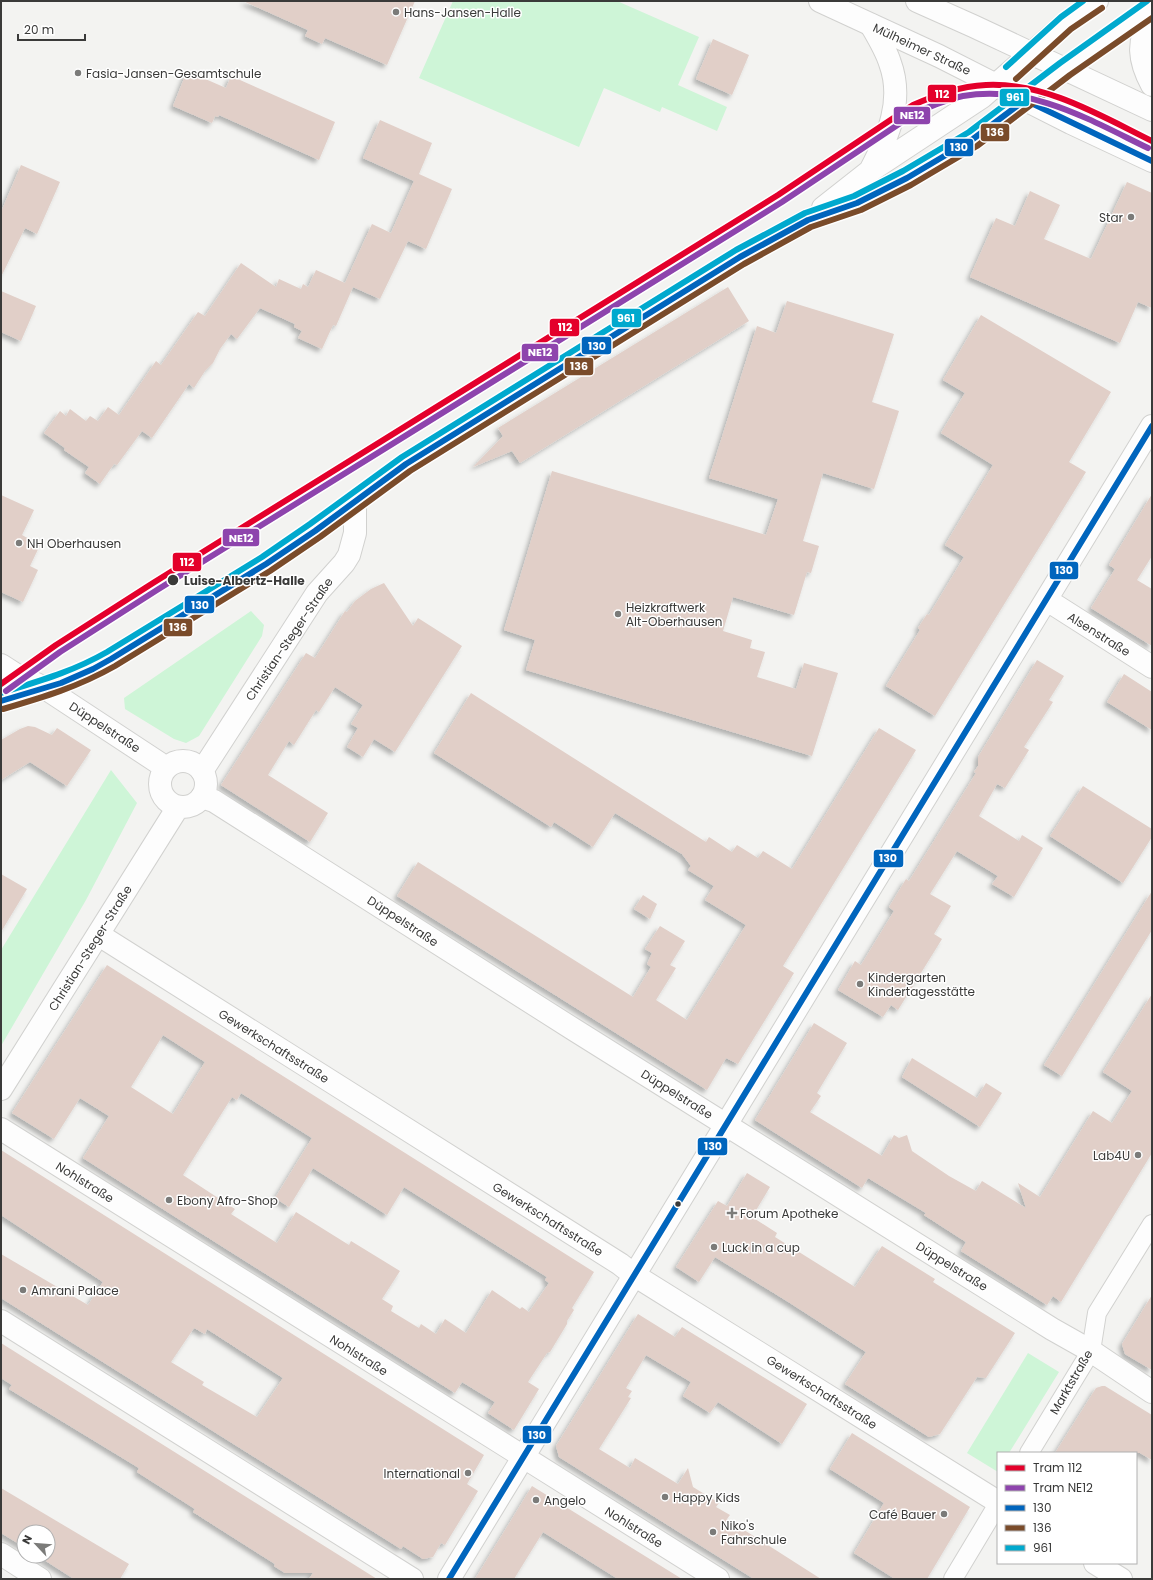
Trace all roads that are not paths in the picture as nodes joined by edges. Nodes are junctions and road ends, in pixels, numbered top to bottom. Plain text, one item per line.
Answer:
1 (820, 1) edge
2 (917, 1) edge
3 (1097, 1) edge
4 (1152, 8) edge
5 (1152, 17) edge
6 (871, 25) junction
7 (1033, 54) junction
8 (1065, 69) junction
9 (997, 85) junction
10 (1152, 86) edge
11 (1025, 100) junction
12 (1152, 110) edge
13 (1152, 162) edge
14 (870, 171) junction
15 (808, 220) junction
16 (1152, 426) edge
17 (354, 502) junction
18 (1047, 600) junction
19 (1, 665) edge
20 (1152, 667) edge
21 (45, 688) junction
22 (1, 701) edge
23 (165, 769) junction
24 (202, 771) junction
25 (202, 797) junction
26 (178, 807) junction
27 (99, 935) junction
28 (1, 1089) edge
29 (726, 1124) junction
30 (1, 1129) edge
31 (1152, 1224) edge
32 (634, 1275) junction
33 (1, 1321) edge
34 (1091, 1351) junction
35 (1152, 1392) edge
36 (1030, 1452) edge
37 (523, 1458) junction
38 (997, 1502) edge
39 (997, 1505) edge
40 (1, 1554) edge
41 (1097, 1564) edge
42 (40, 1579) edge
43 (412, 1579) edge
44 (449, 1579) edge
45 (718, 1579) edge
46 (953, 1579) edge
47 (1121, 1579) edge

1 - 6 street, Mülheimer Straße
2 - 7 street
3 - 7 street
4 - 8 street
5 - 10 street
6 - 9 street, Mülheimer Straße
6 - 14 street
7 - 8 street
7 - 9 street
8 - 11 street
8 - 12 street
9 - 11 street, Mülheimer Straße
9 - 14 street
11 - 13 street, Mülheimer Straße
11 - 15 street
14 - 15 street
15 - 17 street
16 - 18 street
17 - 21 street
17 - 24 street, Christian-Steger-Straße
18 - 20 street, Alsenstraße
18 - 29 street
19 - 21 street, Düppelstraße
21 - 22 street
21 - 23 street, Düppelstraße
23 - 24 street
23 - 26 street
24 - 25 street
25 - 26 street
25 - 29 street, Düppelstraße
26 - 27 street, Christian-Steger-Straße
27 - 28 street, Christian-Steger-Straße
27 - 32 street, Gewerkschaftsstraße
29 - 32 street
29 - 34 street, Düppelstraße
30 - 37 street, Nohlstraße
31 - 34 street, Marktstraße
32 - 37 street
32 - 38 street, Gewerkschaftsstraße
33 - 43 street
34 - 35 street, Düppelstraße
34 - 36 street, Marktstraße
37 - 44 street
37 - 45 street, Nohlstraße
39 - 46 street
40 - 42 street
41 - 47 street

